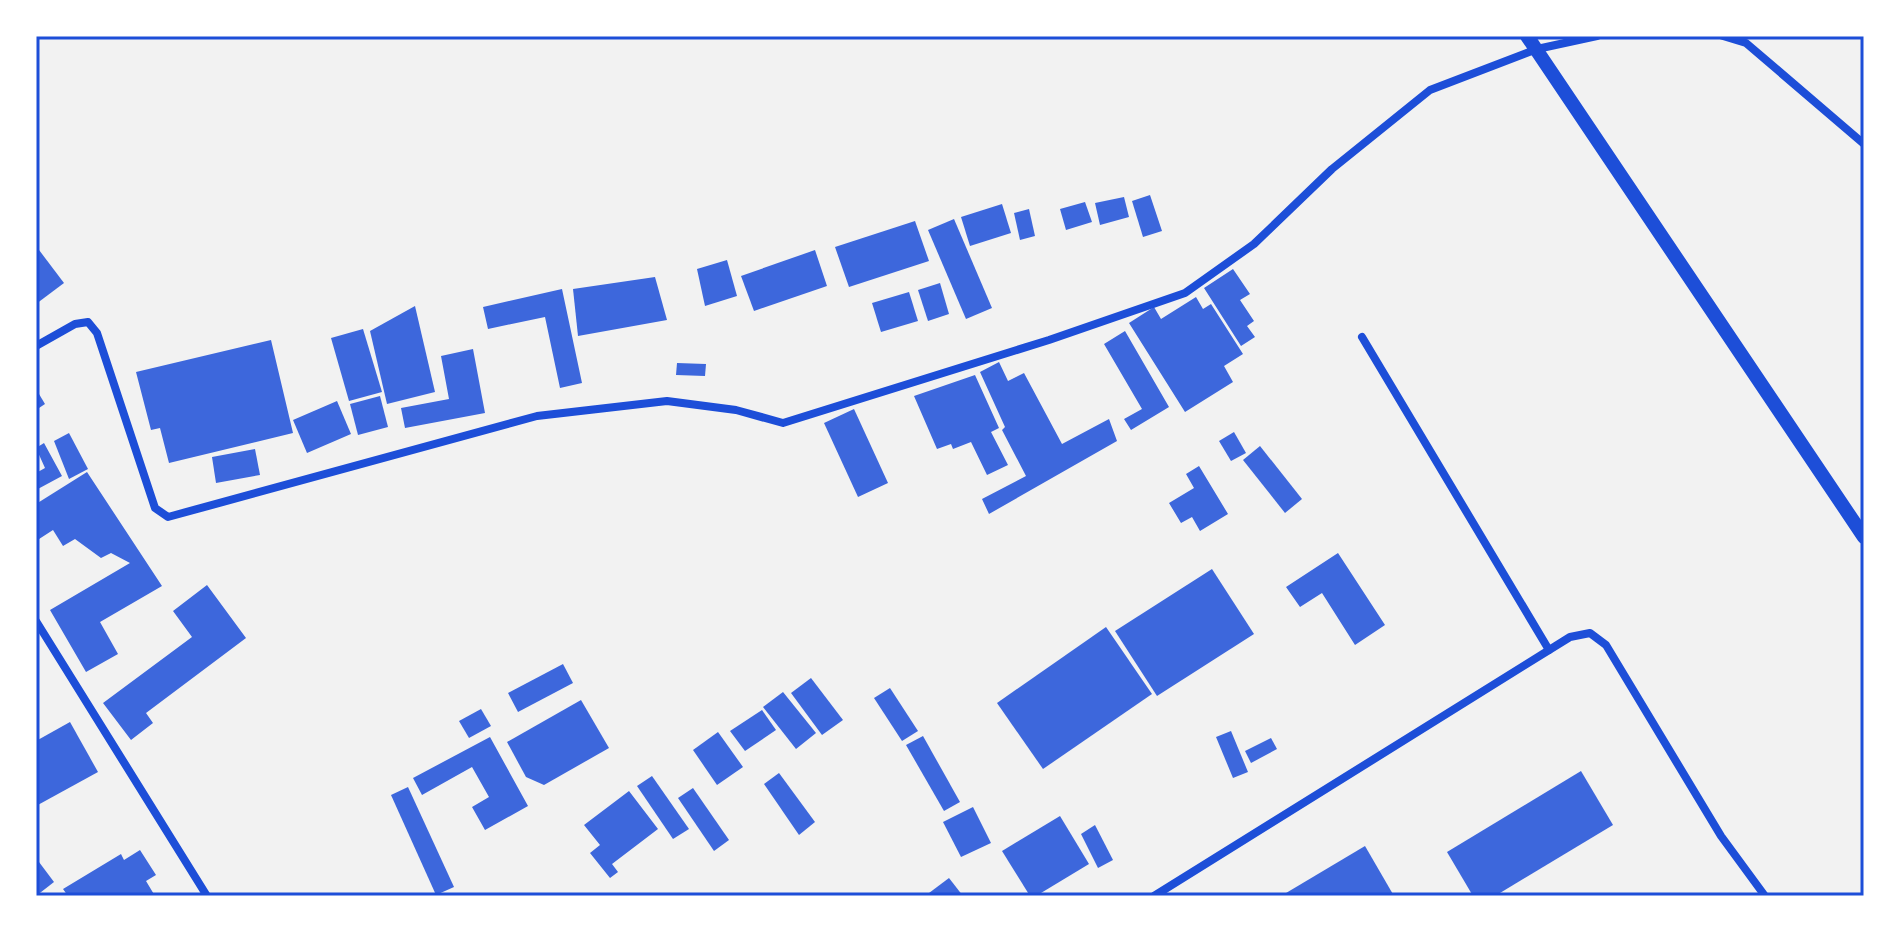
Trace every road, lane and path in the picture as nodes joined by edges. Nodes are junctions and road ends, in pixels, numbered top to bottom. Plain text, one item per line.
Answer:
1 (1527, 36) edge
2 (1597, 36) edge
3 (1723, 36) edge
4 (1537, 49) junction
5 (1864, 144) edge
6 (1362, 337) dead end
7 (36, 346) edge
8 (1864, 537) edge
9 (36, 621) edge
10 (1549, 650) junction
11 (207, 896) edge
12 (1154, 896) edge
13 (1765, 896) edge

1 - 4 street
2 - 4 street
3 - 5 street
4 - 7 street
4 - 8 street
6 - 10 street
9 - 11 street
10 - 12 street
10 - 13 street

